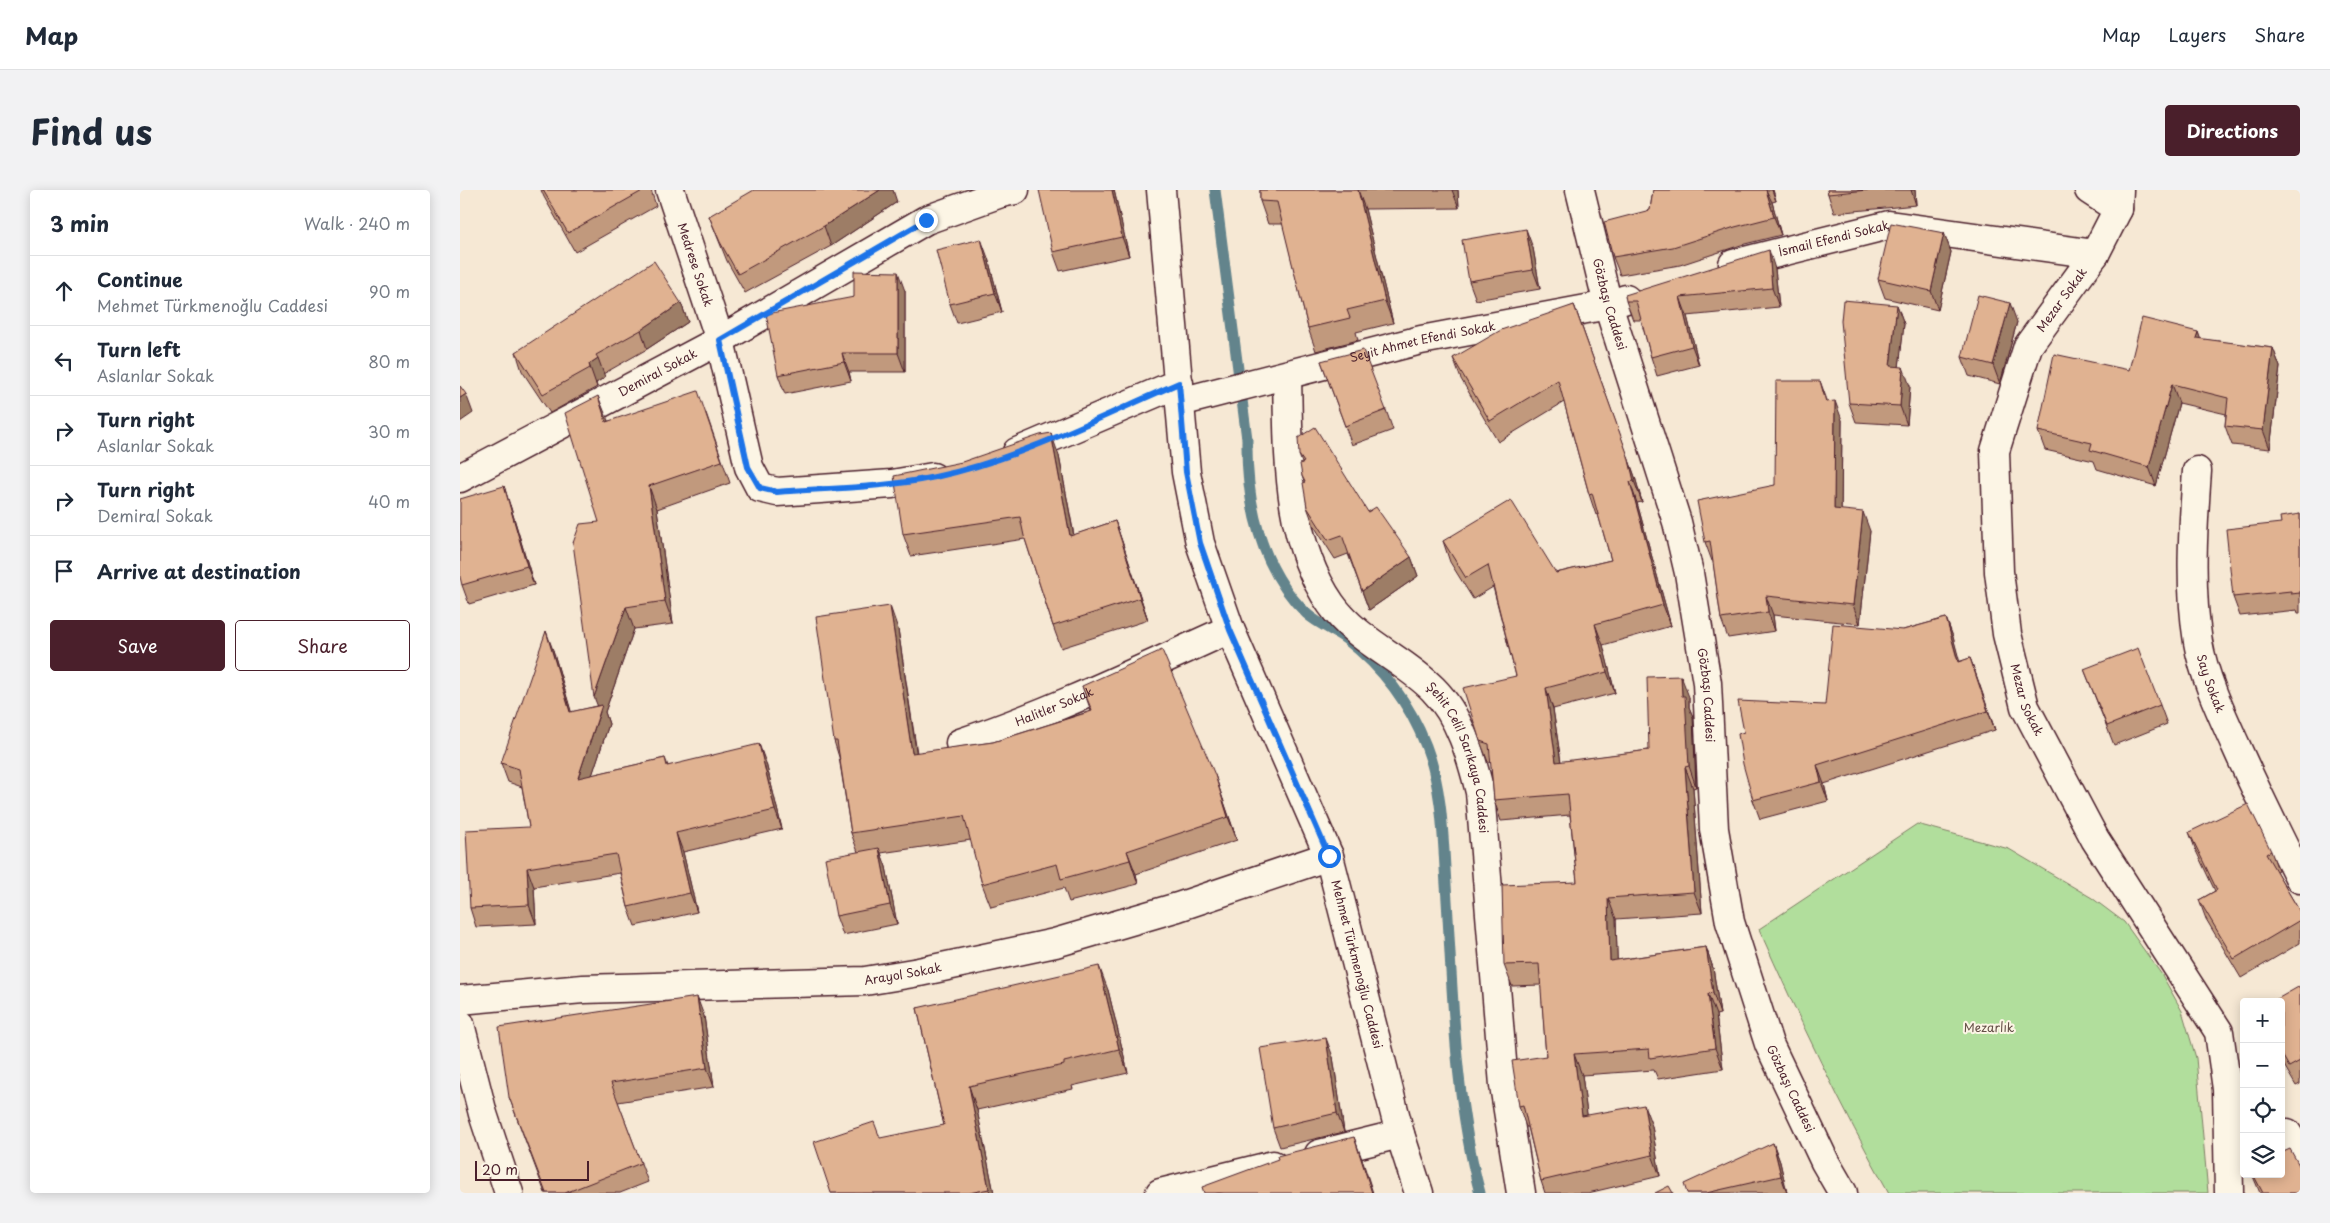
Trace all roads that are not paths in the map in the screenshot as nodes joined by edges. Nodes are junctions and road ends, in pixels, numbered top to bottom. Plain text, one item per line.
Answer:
1 (670, 190) edge
2 (1015, 190) edge
3 (1161, 190) edge
4 (1580, 190) edge
5 (2090, 190) edge
6 (2119, 200) edge
7 (2095, 254) junction
8 (1709, 272) edge
9 (1654, 290) edge
10 (1608, 305) junction
11 (720, 340) junction
12 (1276, 378) junction
13 (1180, 392) junction
14 (996, 460) edge
15 (961, 470) edge
16 (2197, 471) dead end
17 (460, 478) edge
18 (1230, 630) junction
19 (960, 743) dead end
20 (1329, 856) junction
21 (2300, 879) edge
22 (460, 1000) edge
23 (460, 1024) edge
24 (2235, 1095) edge
25 (1400, 1134) junction
26 (509, 1193) edge
27 (1160, 1193) edge
28 (1418, 1193) edge
29 (1521, 1193) edge
30 (1843, 1193) edge
31 (2229, 1193) edge

1 - 11 street, Medrese Sokak
2 - 11 street, Demiral Sokak
3 - 13 street, Mehmet Türkmenoğlu Caddesi
4 - 10 street, Gözbaşı Caddesi
5 - 6 street
6 - 7 street, Mezar Sokak
7 - 8 street, İsmail Efendi Sokak
7 - 24 street, Mezar Sokak
9 - 10 street
10 - 12 street, Seyit Ahmet Efendi Sokak
10 - 30 street, Gözbaşı Caddesi
11 - 15 street, Medrese Sokak
11 - 17 street, Demiral Sokak
12 - 13 street, Seyit Ahmet Efendi Sokak
12 - 29 street, Şehit Celil Sarıkaya Caddesi
13 - 14 street, Seyit Ahmet Efendi Sokak
13 - 18 street, Mehmet Türkmenoğlu Caddesi
16 - 21 street, Say Sokak
18 - 19 street, Halitler Sokak
18 - 20 street, Mehmet Türkmenoğlu Caddesi
20 - 22 street, Arayol Sokak
20 - 25 street, Mehmet Türkmenoğlu Caddesi
23 - 26 street
24 - 31 street, Mezar Sokak
25 - 27 street
25 - 28 street, Mehmet Türkmenoğlu Caddesi

